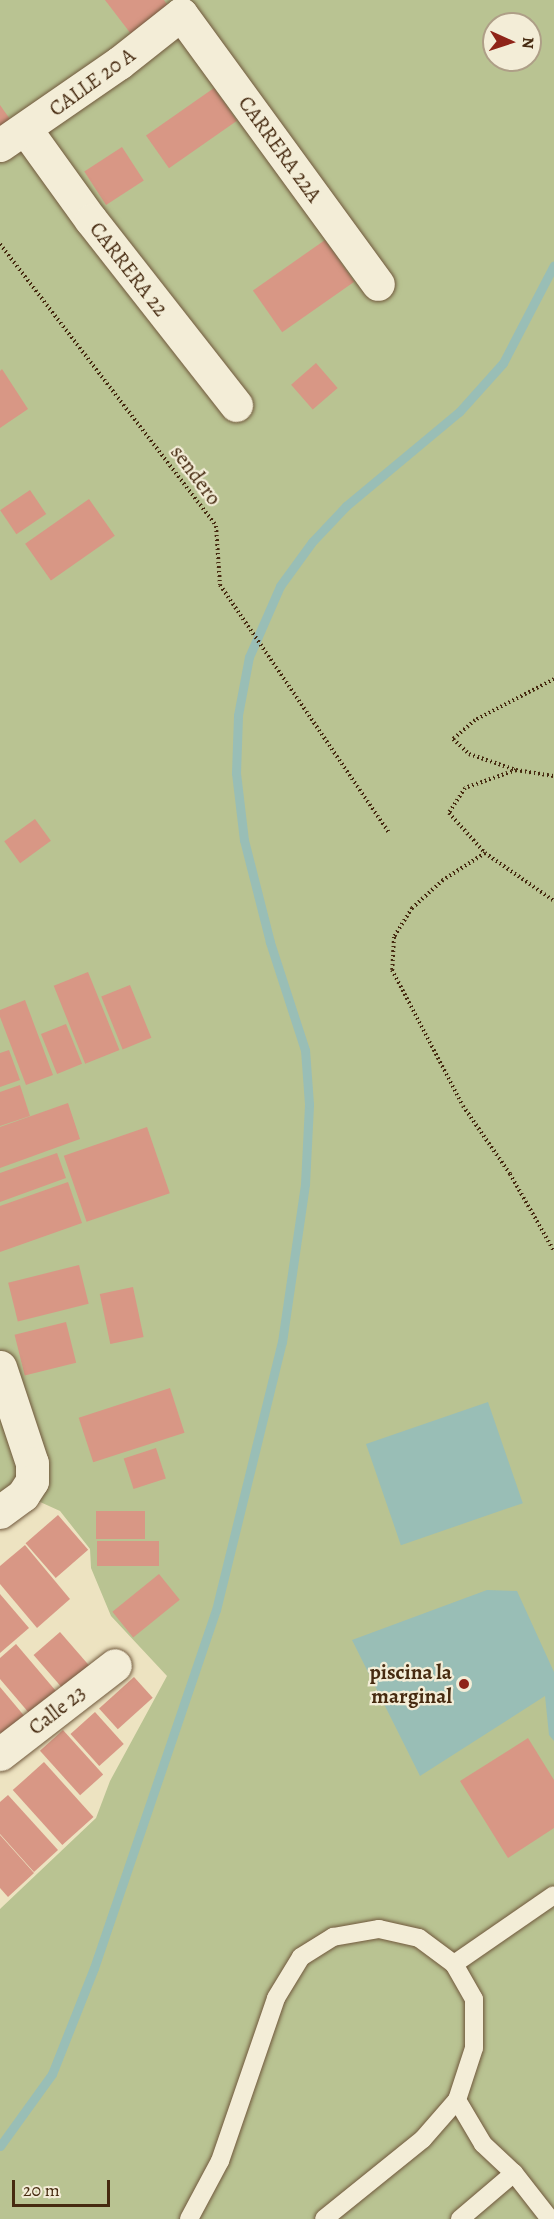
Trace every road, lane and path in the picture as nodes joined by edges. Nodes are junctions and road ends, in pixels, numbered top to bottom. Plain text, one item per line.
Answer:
1 (181, 14) joint
2 (13, 137) edge
3 (0, 244) edge
4 (378, 284) dead end
5 (236, 405) dead end
6 (554, 679) edge
7 (516, 770) junction
8 (554, 776) edge
9 (389, 833) dead end
10 (485, 853) junction
11 (554, 901) edge
12 (554, 1251) edge
13 (0, 1366) edge
14 (11, 1503) edge
15 (115, 1665) dead end
16 (0, 1754) edge
17 (554, 1895) edge
18 (454, 1964) junction
19 (457, 2100) junction
20 (514, 2173) junction
21 (189, 2219) edge
22 (324, 2219) edge
23 (460, 2219) edge
24 (550, 2219) edge

1 - 2 street, CALLE 20 A
1 - 4 street, CARRERA 22A
2 - 5 street, CARRERA 22
3 - 9 path, sendero
6 - 7 path
7 - 8 path
7 - 10 path
10 - 11 path
10 - 12 path
13 - 14 street
15 - 16 street, Calle 23
17 - 18 lane
18 - 19 lane
18 - 21 lane
19 - 20 lane
19 - 22 lane
20 - 23 lane
20 - 24 lane

